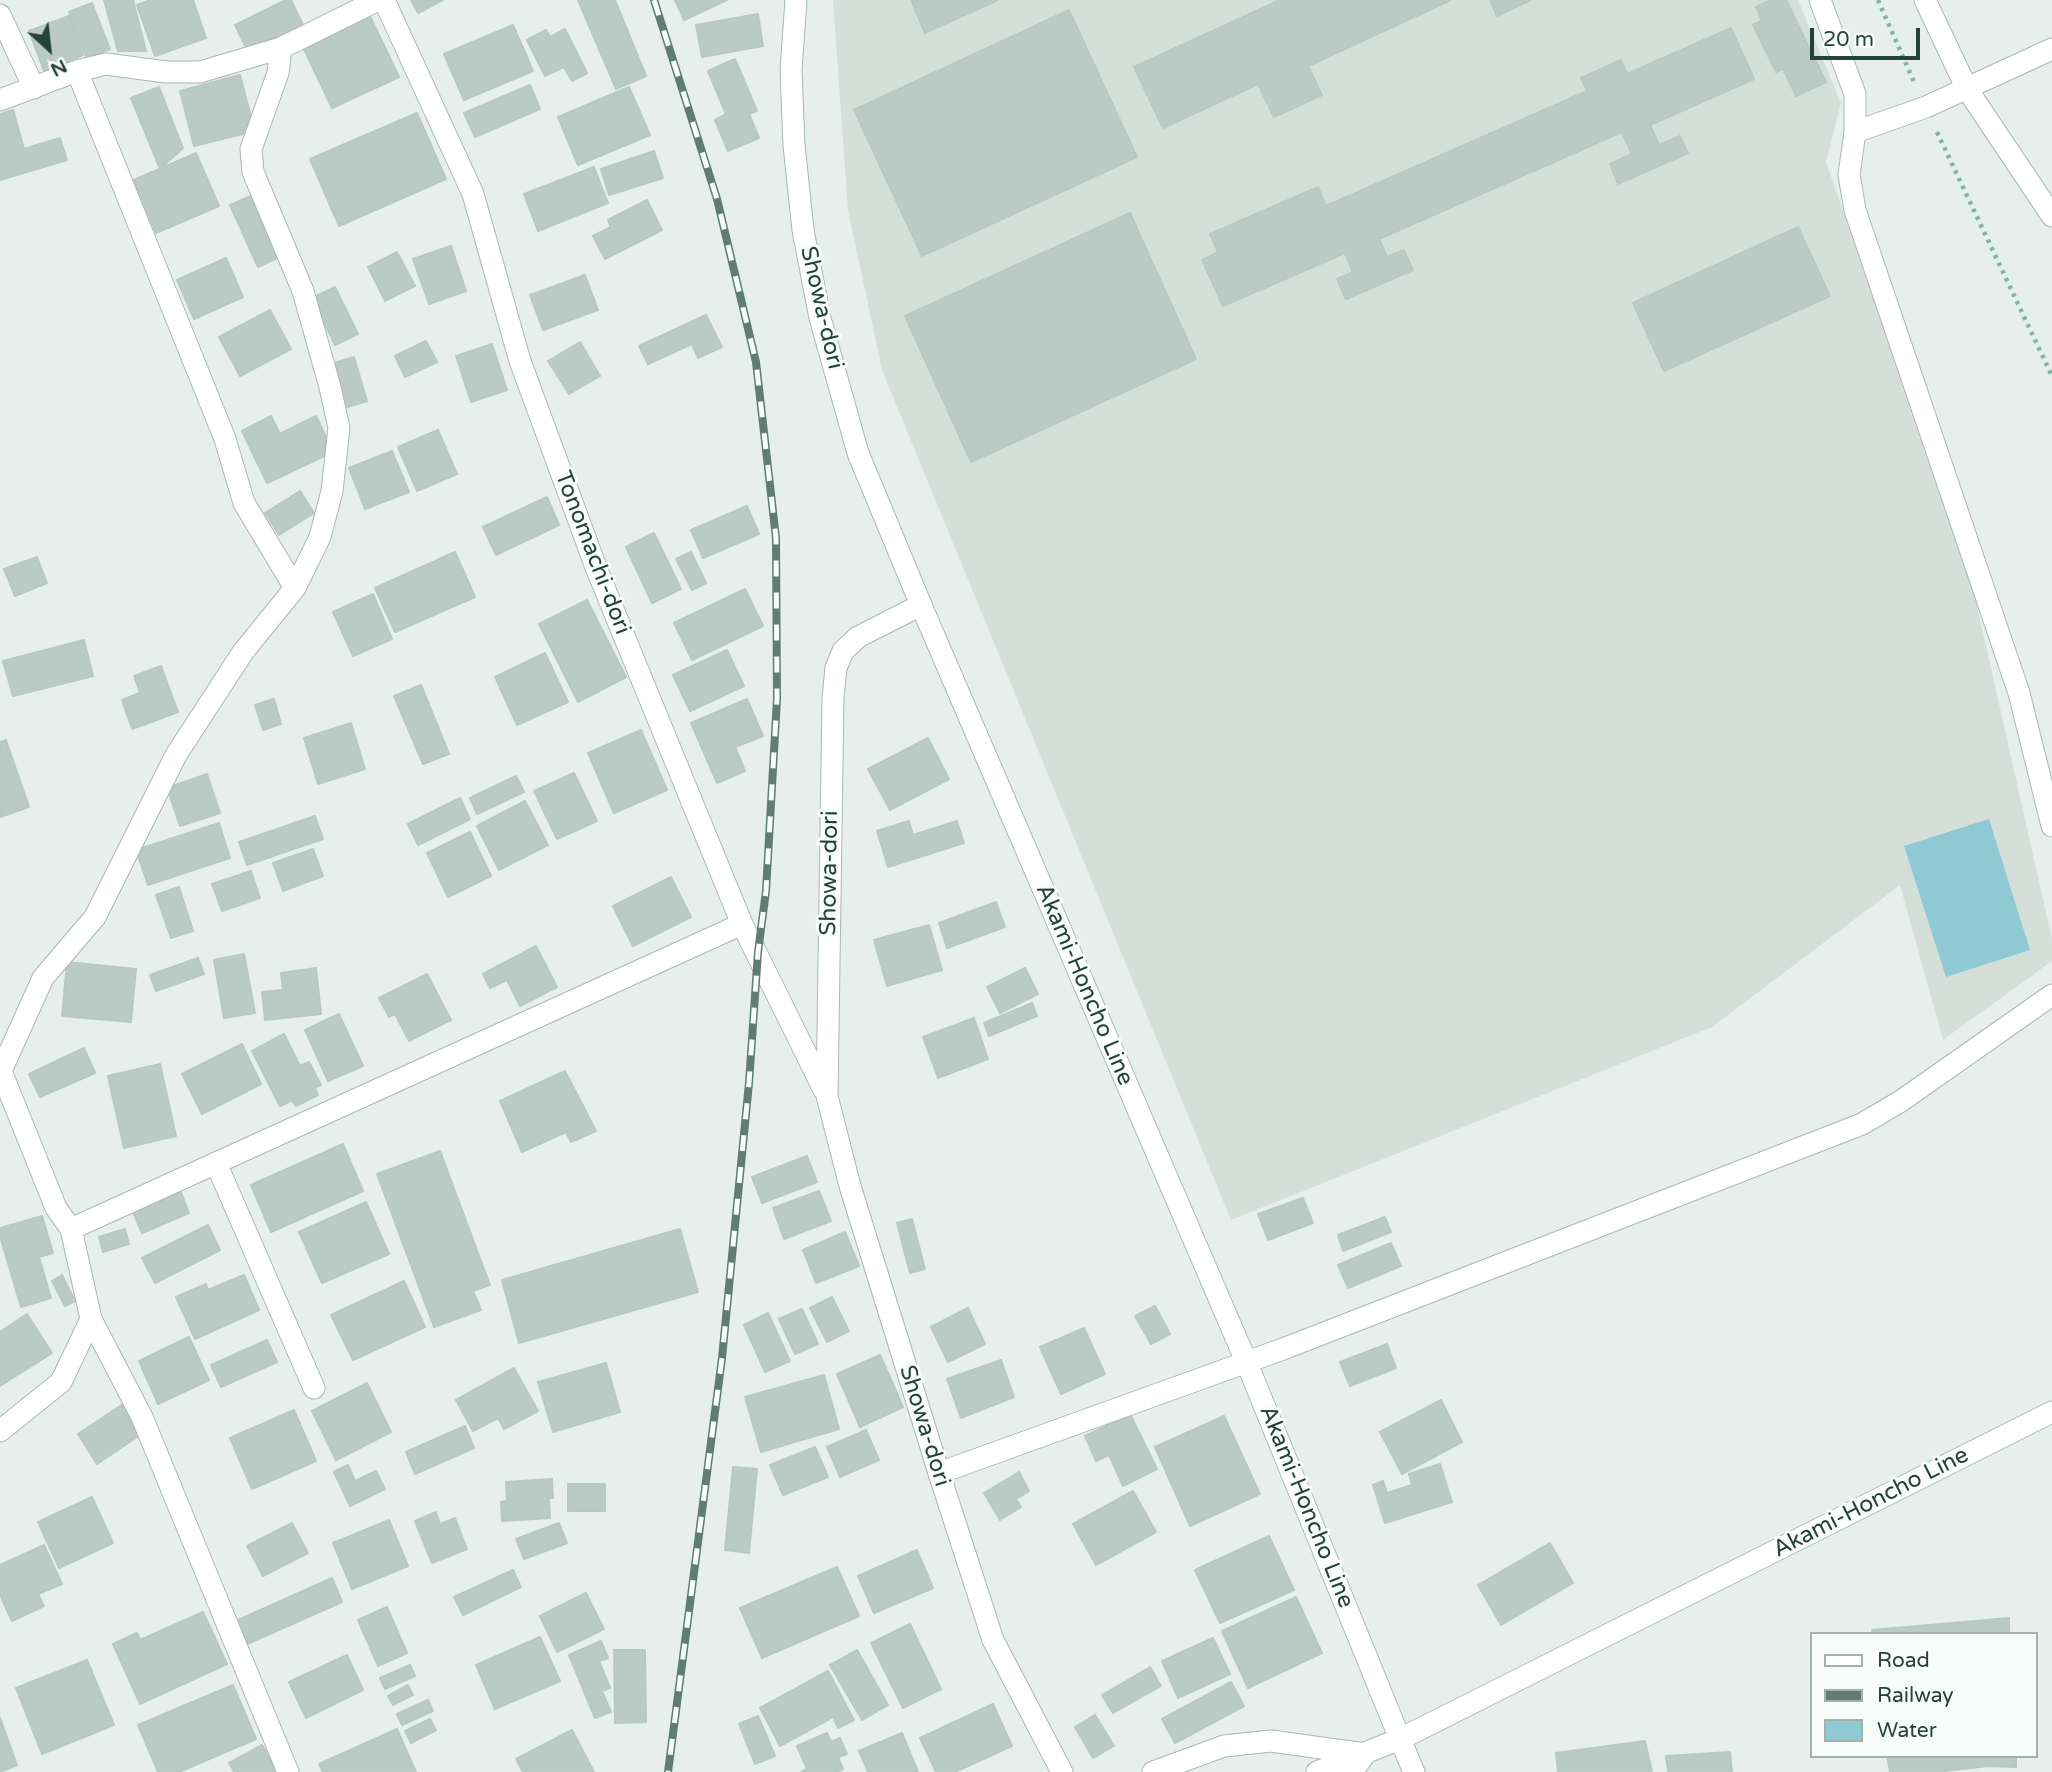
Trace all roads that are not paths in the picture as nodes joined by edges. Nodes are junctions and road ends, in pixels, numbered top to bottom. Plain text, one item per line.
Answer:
1 (378, 0) edge
2 (384, 0) edge
3 (796, 0) edge
4 (1820, 0) edge
5 (1926, 0) edge
6 (0, 15) edge
7 (281, 48) junction
8 (2052, 49) edge
9 (77, 71) junction
10 (34, 88) junction
11 (1967, 89) junction
12 (0, 100) edge
13 (1855, 132) junction
14 (2052, 216) edge
15 (295, 588) junction
16 (921, 605) junction
17 (2052, 826) edge
18 (743, 924) junction
19 (2052, 995) edge
20 (827, 1096) junction
21 (216, 1163) junction
22 (71, 1230) junction
23 (91, 1319) junction
24 (1246, 1361) junction
25 (314, 1388) dead end
26 (2052, 1412) edge
27 (0, 1431) edge
28 (939, 1473) junction
29 (1400, 1739) junction
30 (1366, 1754) junction
31 (288, 1772) edge
32 (1062, 1772) edge
33 (1153, 1772) edge
34 (1317, 1772) edge
35 (1352, 1772) edge
36 (1414, 1772) edge

1 - 7 street
2 - 18 street, Tonomachi-dori
3 - 16 street, Showa-dori
4 - 13 street
5 - 11 street
6 - 10 street
7 - 9 street
7 - 15 street
8 - 11 street
9 - 10 street
9 - 15 street
10 - 12 street
11 - 13 street
11 - 14 street
13 - 17 street
15 - 22 street
16 - 20 street, Showa-dori
16 - 24 street, Akami-Honcho Line
18 - 20 street, Tonomachi-dori
18 - 21 street
19 - 24 street
20 - 28 street, Showa-dori
21 - 22 street
21 - 25 street
22 - 23 street
23 - 27 street
23 - 31 street
24 - 28 street
24 - 29 street, Akami-Honcho Line
26 - 29 street, Akami-Honcho Line
28 - 32 street, Showa-dori
29 - 30 street
29 - 36 street
30 - 33 street
30 - 34 street
30 - 35 street

